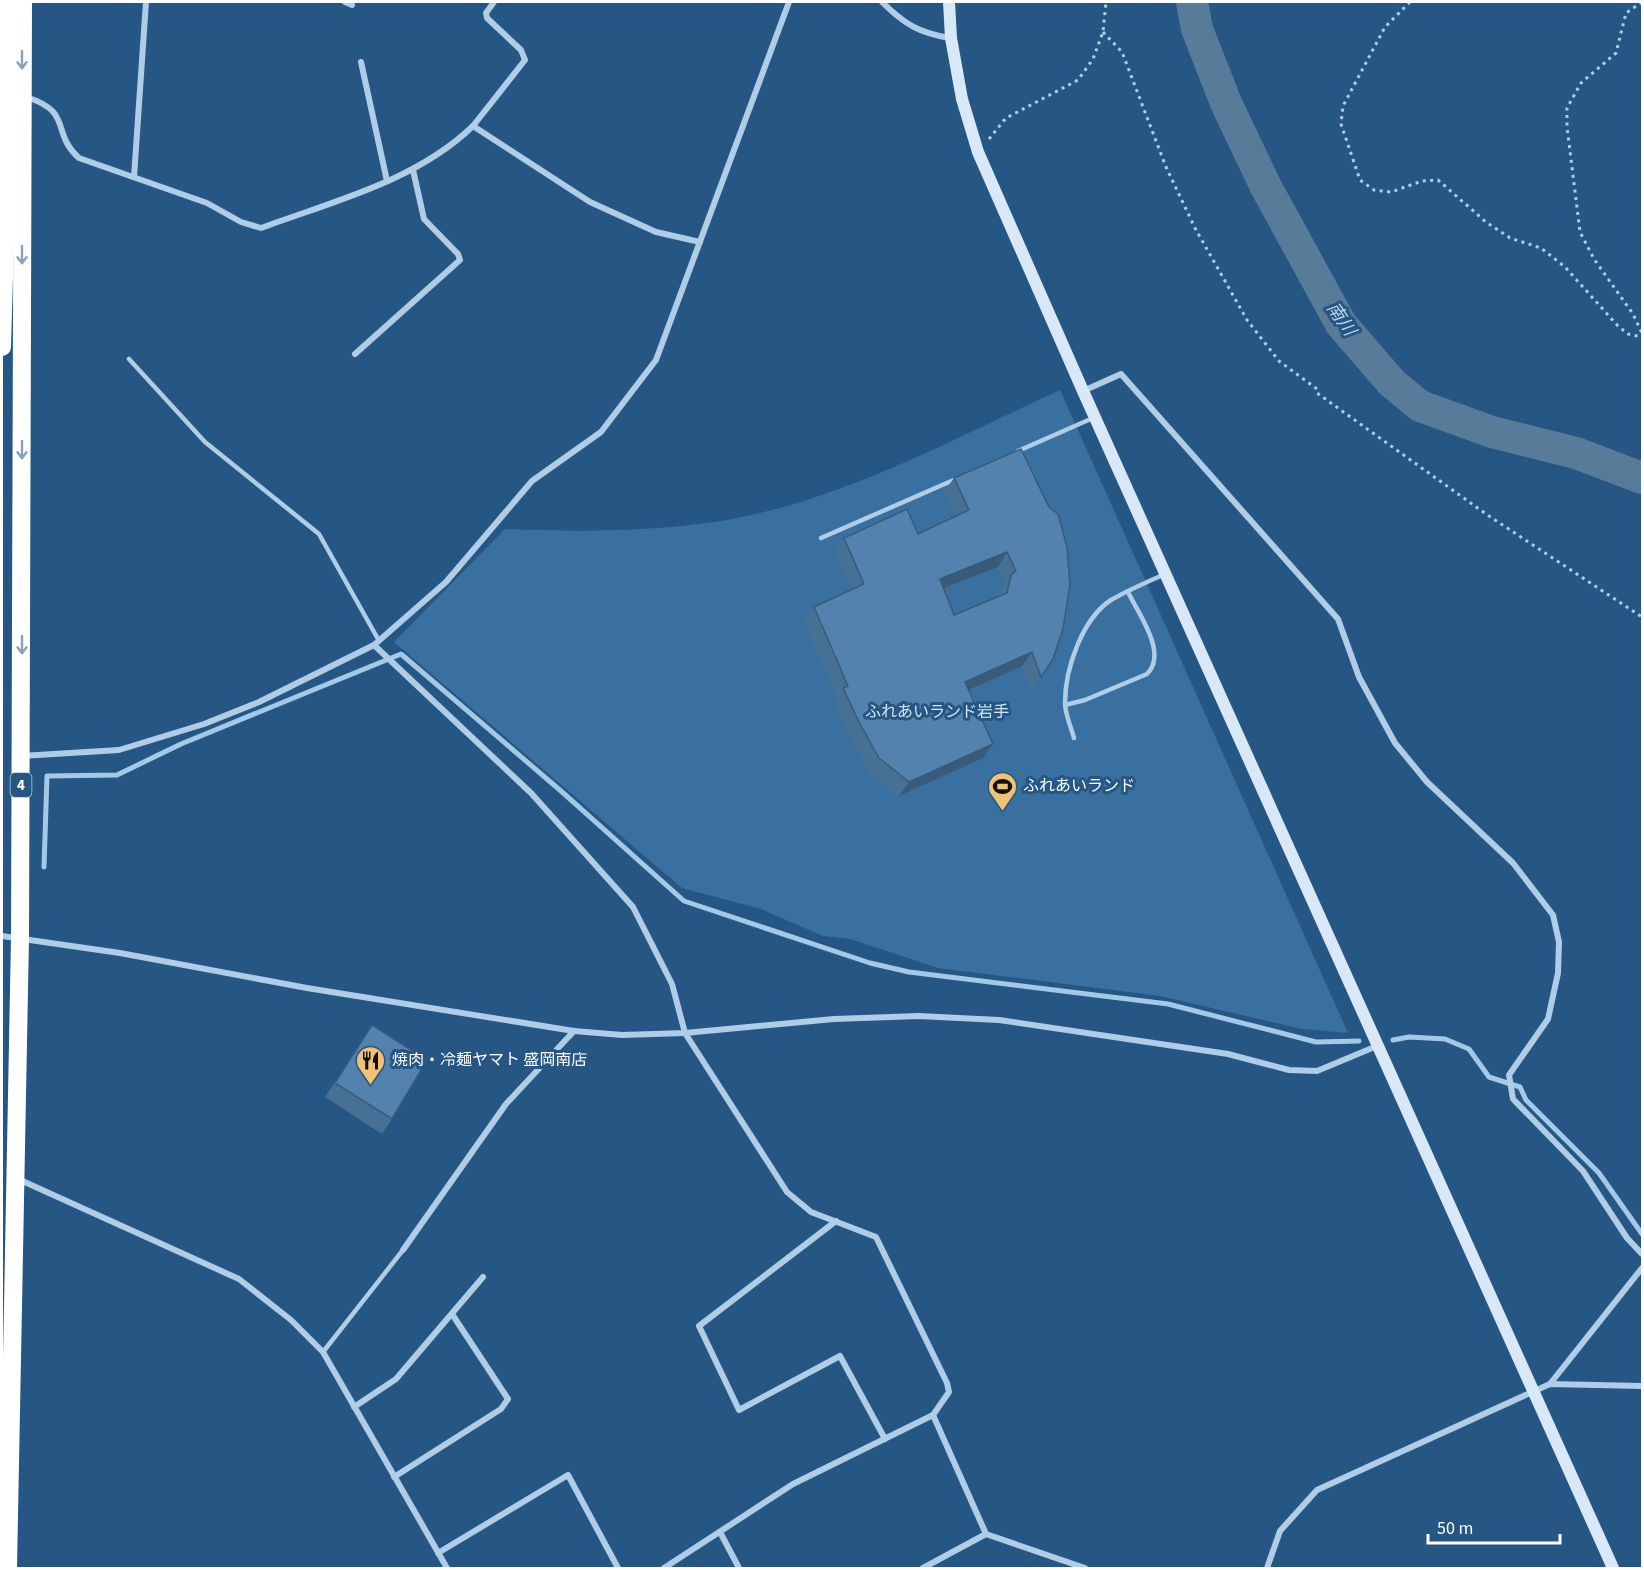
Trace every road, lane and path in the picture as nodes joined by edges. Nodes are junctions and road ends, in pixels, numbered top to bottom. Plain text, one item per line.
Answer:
1 (6, 2) edge
2 (23, 2) edge
3 (146, 2) edge
4 (345, 2) edge
5 (494, 2) edge
6 (789, 2) edge
7 (882, 2) edge
8 (950, 2) edge
9 (1106, 2) edge
10 (1410, 2) edge
11 (1642, 2) edge
12 (352, 5) dead end
13 (1103, 32) junction
14 (951, 39) junction
15 (361, 62) dead end
16 (22, 96) junction
17 (473, 126) junction
18 (5, 136) edge
19 (978, 152) junction
20 (413, 170) junction
21 (134, 177) junction
22 (387, 181) junction
23 (700, 242) junction
24 (1642, 335) edge
25 (2, 347) edge
26 (355, 354) dead end
27 (129, 359) dead end
28 (1083, 391) junction
29 (1095, 418) junction
30 (1015, 453) edge
31 (961, 477) edge
32 (821, 538) dead end
33 (1165, 573) junction
34 (1128, 592) junction
35 (1642, 618) edge
36 (376, 642) junction
37 (1065, 705) junction
38 (1074, 738) dead end
39 (21, 756) junction
40 (2, 936) edge
41 (20, 938) junction
42 (574, 1031) junction
43 (685, 1033) junction
44 (1378, 1045) junction
45 (17, 1179) junction
46 (836, 1221) junction
47 (403, 1250) joint
48 (1642, 1254) edge
49 (1642, 1268) edge
50 (483, 1277) dead end
51 (452, 1314) junction
52 (323, 1352) junction
53 (1550, 1384) junction
54 (1642, 1386) edge
55 (1535, 1390) junction
56 (354, 1407) junction
57 (933, 1415) junction
58 (885, 1439) junction
59 (394, 1477) junction
60 (720, 1532) junction
61 (986, 1534) junction
62 (438, 1553) junction
63 (8, 1569) edge
64 (447, 1569) edge
65 (618, 1569) edge
66 (664, 1569) edge
67 (739, 1569) edge
68 (923, 1569) edge
69 (1085, 1569) edge
70 (1267, 1569) edge
71 (1613, 1569) edge

1 - 18 highway
2 -> 16 highway, 4
3 - 21 street
4 - 12 street
5 - 17 street
6 - 23 street
7 - 14 street
8 - 14 street
9 - 13 path
10 - 24 path
11 - 24 path
13 - 19 path
13 - 35 path
14 - 19 street
15 - 22 street
16 - 21 street
16 -> 39 highway, 4
17 - 20 street
17 - 23 street
18 - 25 highway
19 - 28 street
20 - 22 street
20 - 26 street
21 - 22 street
23 - 36 street
27 - 36 lane
28 - 29 street
28 - 48 street
29 - 30 lane
29 - 33 street
31 - 32 lane
33 - 34 lane
33 - 44 street
34 - 37 lane
34 - 37 lane
36 - 39 street
36 - 43 street
37 - 38 lane
39 - 41 highway, 4
40 - 41 street
41 - 42 street
41 - 45 highway, 4
42 - 43 street
42 - 47 street
43 - 44 street
43 - 46 street
44 - 55 street
45 - 52 street
45 - 63 highway, 4
46 - 57 street
46 - 58 street
47 - 52 lane
49 - 53 street
50 - 51 street
51 - 56 street
51 - 59 street
52 - 56 street
53 - 54 street
53 - 55 street
55 - 70 street
55 - 71 street
56 - 59 street
57 - 58 street
57 - 61 street
58 - 60 street
59 - 62 street
60 - 66 street
60 - 67 street
61 - 68 street
61 - 69 street
62 - 64 street
62 - 65 street

